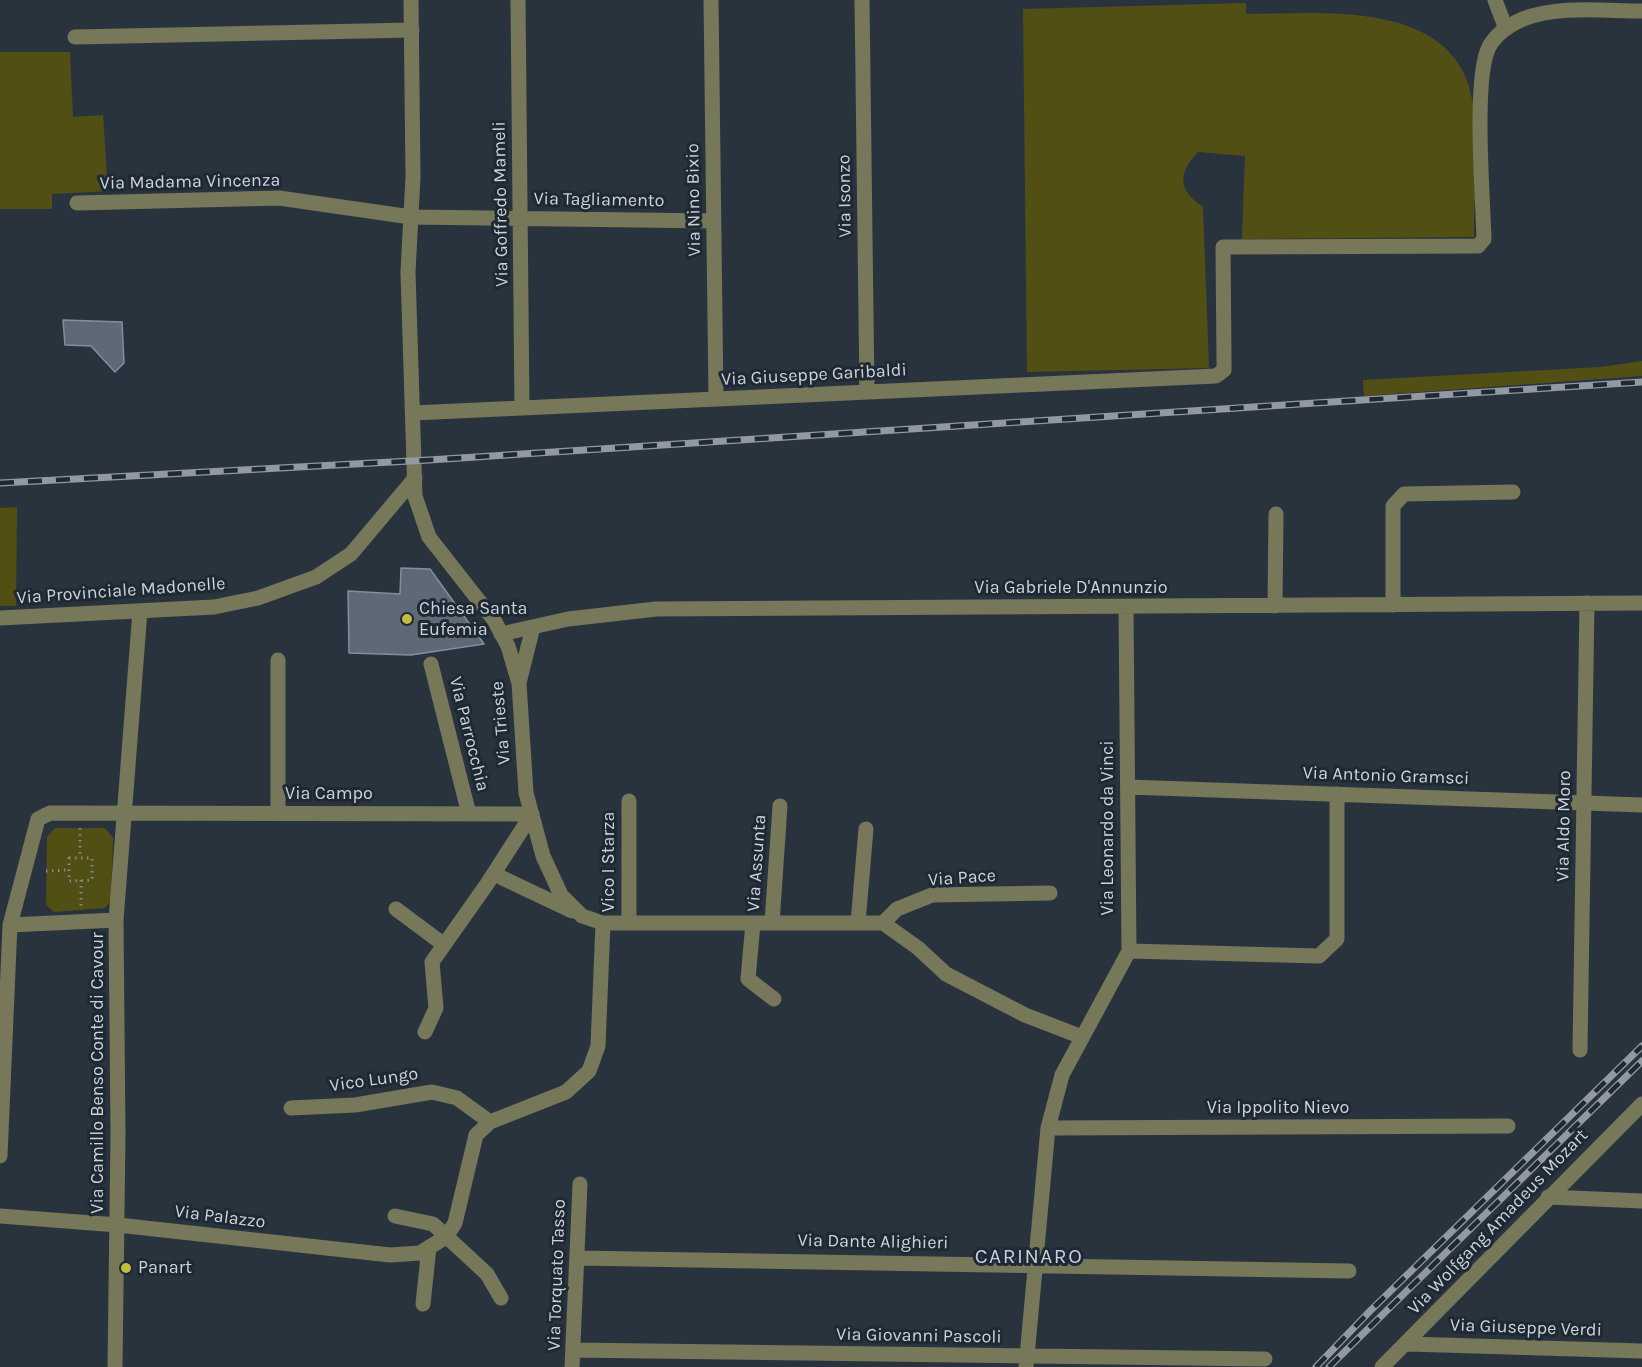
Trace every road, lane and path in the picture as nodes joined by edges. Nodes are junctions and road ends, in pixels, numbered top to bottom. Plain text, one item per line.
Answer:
1 (411, 0) edge
2 (518, 0) edge
3 (711, 0) edge
4 (862, 0) edge
5 (1495, 0) edge
6 (1642, 11) edge
7 (1506, 29) junction
8 (412, 30) junction
9 (75, 37) dead end
10 (77, 203) dead end
11 (411, 217) junction
12 (520, 218) junction
13 (714, 221) junction
14 (867, 392) junction
15 (716, 399) junction
16 (522, 408) junction
17 (413, 413) junction
18 (415, 478) junction
19 (1513, 492) dead end
20 (1276, 514) dead end
21 (1587, 603) junction
22 (1642, 603) edge
23 (1393, 605) junction
24 (1275, 606) junction
25 (1126, 608) junction
26 (140, 611) junction
27 (0, 618) edge
28 (533, 627) junction
29 (501, 634) junction
30 (278, 660) dead end
31 (431, 664) dead end
32 (519, 683) junction
33 (1128, 787) junction
34 (1337, 794) junction
35 (629, 801) dead end
36 (1584, 803) junction
37 (1642, 805) edge
38 (780, 806) dead end
39 (126, 813) junction
40 (278, 813) junction
41 (470, 814) junction
42 (532, 814) junction
43 (80, 828) dead end
44 (866, 829) dead end
45 (80, 858) junction
46 (69, 870) junction
47 (92, 870) junction
48 (102, 870) dead end
49 (46, 871) dead end
50 (494, 874) junction
51 (81, 880) junction
52 (1050, 893) dead end
53 (396, 909) dead end
54 (81, 910) dead end
55 (582, 916) junction
56 (116, 920) junction
57 (603, 923) junction
58 (629, 923) junction
59 (753, 923) junction
60 (772, 923) junction
61 (858, 923) junction
62 (883, 923) junction
63 (10, 925) junction
64 (443, 944) junction
65 (1129, 951) junction
66 (774, 999) dead end
67 (425, 1032) dead end
68 (1082, 1037) junction
69 (1580, 1050) dead end
70 (1642, 1104) edge
71 (291, 1108) dead end
72 (490, 1122) junction
73 (1508, 1126) dead end
74 (1048, 1128) junction
75 (0, 1156) edge
76 (580, 1184) dead end
77 (1548, 1197) junction
78 (1642, 1201) edge
79 (0, 1216) edge
80 (395, 1216) dead end
81 (118, 1225) junction
82 (436, 1243) junction
83 (577, 1258) junction
84 (1034, 1264) junction
85 (1349, 1271) dead end
86 (501, 1298) dead end
87 (423, 1304) dead end
88 (1408, 1344) junction
89 (573, 1350) junction
90 (1642, 1351) edge
91 (1265, 1359) dead end
92 (1027, 1362) edge
93 (115, 1367) edge
94 (572, 1367) edge
95 (1382, 1367) edge

1 - 8 street, Via Trieste
2 - 12 street, Via Goffredo Mameli
3 - 13 street, Via Nino Bixio
4 - 14 street, Via Isonzo
5 - 7 street
6 - 7 street
7 - 14 street, Via Giuseppe Garibaldi
8 - 9 street
8 - 11 street, Via Trieste
10 - 11 street, Via Madama Vincenza
11 - 12 street, Via Tagliamento
11 - 17 street, Via Trieste
12 - 13 street, Via Tagliamento
12 - 16 street, Via Goffredo Mameli
13 - 15 street, Via Nino Bixio
14 - 15 street, Via Giuseppe Garibaldi
15 - 16 street, Via Giuseppe Garibaldi
16 - 17 street, Via Giuseppe Garibaldi
17 - 18 street, Via Trieste
18 - 26 street, Via Provinciale Madonelle
18 - 29 street, Via Trieste
19 - 23 street
20 - 24 street
21 - 22 street, Via Gabriele D'Annunzio
21 - 23 street, Via Gabriele D'Annunzio
21 - 36 street, Via Aldo Moro
23 - 24 street, Via Gabriele D'Annunzio
24 - 25 street, Via Gabriele D'Annunzio
25 - 28 street, Via Gabriele D'Annunzio
25 - 33 street, Via Leonardo da Vinci
26 - 27 street, Via Provinciale Madonelle
26 - 39 street, Via Camillo Benso Conte di Cavour
28 - 29 street, Via Gabriele D'Annunzio
28 - 32 street
29 - 32 street, Via Trieste
30 - 40 street
31 - 41 street, Via Parrocchia
32 - 42 street, Via Trieste
33 - 34 street, Via Antonio Gramsci
33 - 65 street, Via Leonardo da Vinci
34 - 36 street, Via Antonio Gramsci
34 - 65 street
35 - 58 street, Vico I Starza
36 - 37 street, Via Antonio Gramsci
36 - 69 street, Via Aldo Moro
38 - 60 street, Via Assunta
39 - 40 street, Via Campo
39 - 56 street, Via Camillo Benso Conte di Cavour
39 - 63 street, Via Campo
40 - 41 street, Via Campo
41 - 42 street, Via Campo
42 - 50 street
42 - 55 street, Via Trieste
43 - 45 path
44 - 61 street
45 - 46 path
45 - 47 path
46 - 49 path
46 - 51 path
47 - 48 path
47 - 51 path
50 - 55 street
50 - 64 street
51 - 54 path
52 - 62 street, Via Pace
53 - 64 street
55 - 57 street
56 - 63 street
56 - 81 street, Via Camillo Benso Conte di Cavour
57 - 58 street
57 - 72 street
58 - 59 street
59 - 60 street
59 - 66 street
60 - 61 street
61 - 62 street
62 - 68 street
63 - 75 street, Via Campo
64 - 67 street
65 - 68 street, Via Leonardo da Vinci
68 - 74 street, Via Leonardo da Vinci
70 - 77 street, Via Wolfgang Amadeus Mozart
71 - 72 street, Vico Lungo
72 - 82 street
73 - 74 street, Via Ippolito Nievo
74 - 84 street, Via Leonardo da Vinci
76 - 83 street, Via Torquato Tasso
77 - 78 street
77 - 88 street, Via Wolfgang Amadeus Mozart
79 - 81 street, Via Palazzo
80 - 82 street
81 - 82 street, Via Palazzo
81 - 93 street, Via Camillo Benso Conte di Cavour
82 - 86 street
82 - 87 street
83 - 84 street, Via Dante Alighieri
83 - 89 street, Via Torquato Tasso
84 - 85 street, Via Dante Alighieri
84 - 92 street, Via Leonardo da Vinci
88 - 90 street, Via Giuseppe Verdi
88 - 95 street, Via Wolfgang Amadeus Mozart
89 - 92 street, Via Giovanni Pascoli
89 - 94 street, Via Torquato Tasso
91 - 92 street, Via Giovanni Pascoli

